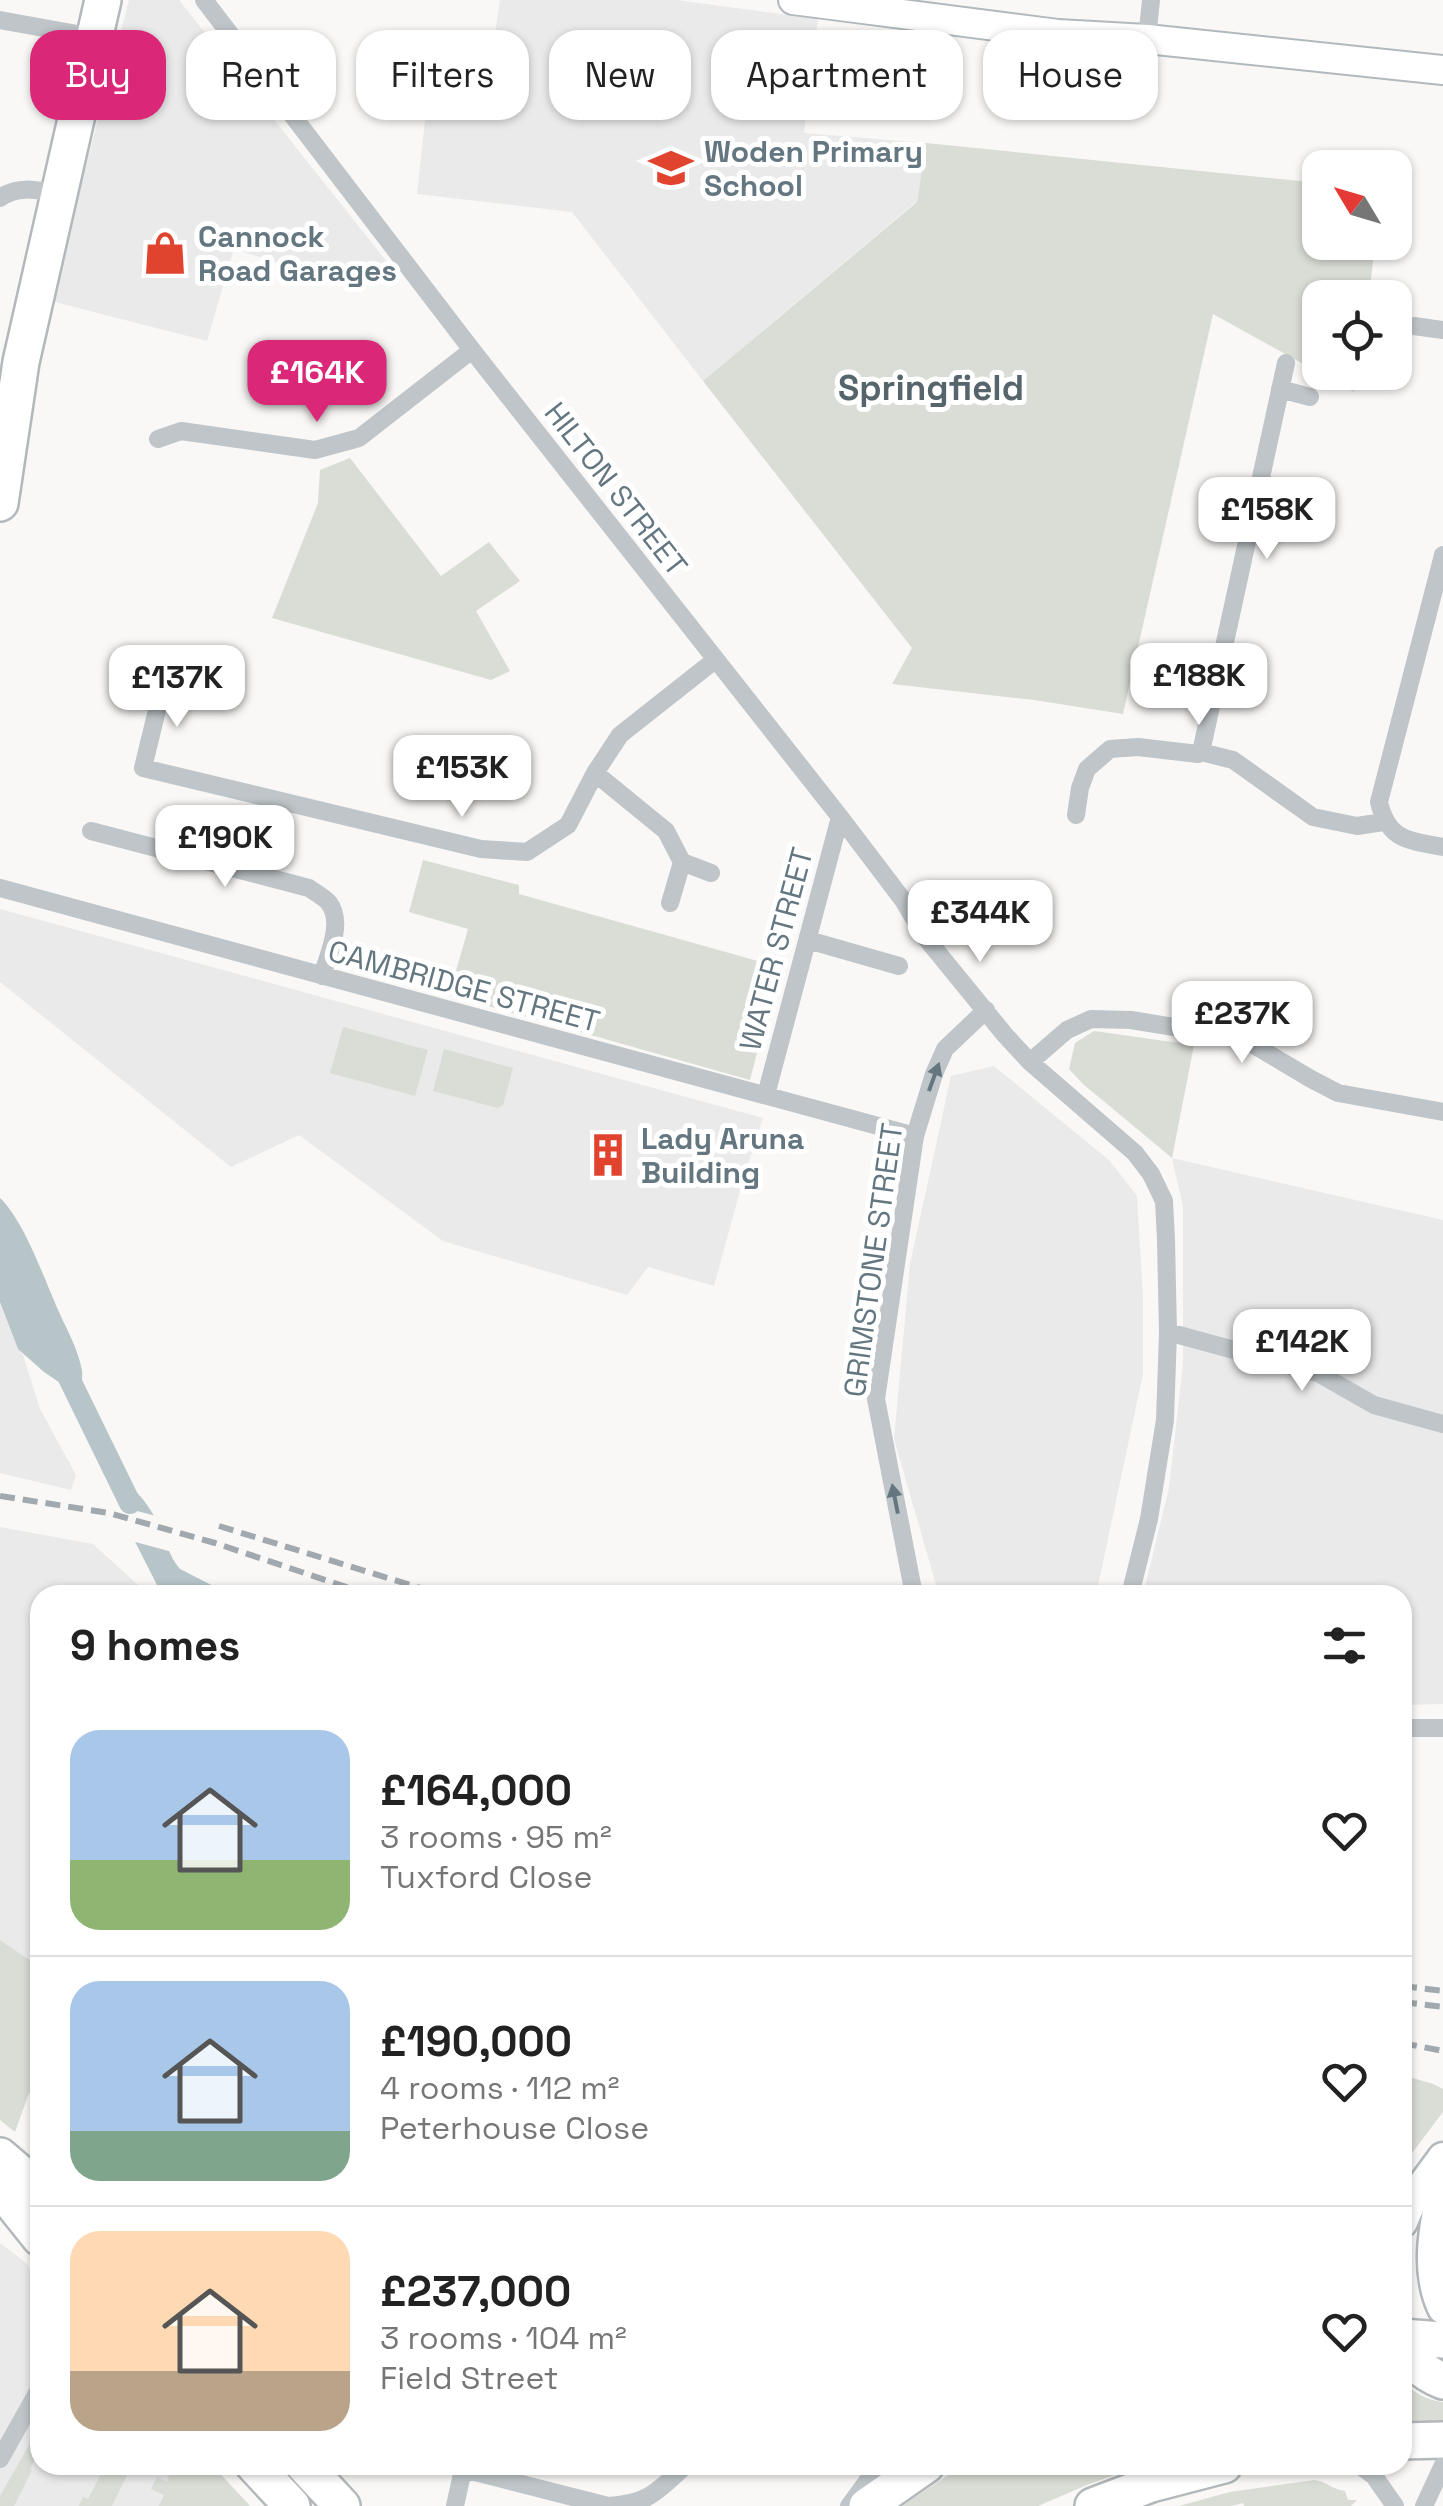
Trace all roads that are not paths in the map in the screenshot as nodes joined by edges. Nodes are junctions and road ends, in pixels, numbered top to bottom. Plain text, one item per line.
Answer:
1 (102, 0) edge
2 (204, 0) edge
3 (793, 0) edge
4 (1152, 0) edge
5 (842, 4) edge
6 (0, 20) edge
7 (55, 30) edge
8 (96, 30) edge
9 (1029, 30) edge
10 (1148, 30) edge
11 (1158, 40) edge
12 (1443, 70) edge
13 (75, 120) edge
14 (58, 194) junction
15 (0, 198) edge
16 (1414, 326) dead end
17 (1443, 330) edge
18 (472, 350) junction
19 (1286, 362) dead end
20 (1280, 389) junction
21 (1310, 397) dead end
22 (158, 439) dead end
23 (0, 503) edge
24 (1443, 555) edge
25 (714, 660) junction
26 (164, 680) dead end
27 (1202, 752) junction
28 (595, 773) junction
29 (1076, 815) dead end
30 (840, 817) junction
31 (1384, 822) junction
32 (91, 831) dead end
33 (1443, 847) edge
34 (682, 862) junction
35 (711, 873) dead end
36 (0, 888) edge
37 (670, 902) dead end
38 (808, 940) junction
39 (899, 966) dead end
40 (322, 976) junction
41 (986, 1010) junction
42 (1030, 1062) junction
43 (766, 1095) junction
44 (1443, 1112) edge
45 (915, 1136) junction
46 (1168, 1332) junction
47 (1443, 1424) edge
48 (912, 1585) edge
49 (1132, 1585) edge
50 (1412, 1728) edge
51 (1443, 1728) edge
52 (0, 2156) edge
53 (1443, 2158) edge
54 (30, 2182) edge
55 (1443, 2186) edge
56 (0, 2188) edge
57 (1412, 2200) edge
58 (0, 2210) edge
59 (30, 2227) edge
60 (30, 2232) edge
61 (1443, 2308) edge
62 (1412, 2337) edge
63 (1443, 2340) edge
64 (1412, 2360) edge
65 (1443, 2382) edge
66 (30, 2406) edge
67 (1443, 2440) edge
68 (1412, 2441) edge
69 (0, 2458) edge
70 (1443, 2465) edge
71 (263, 2475) edge
72 (313, 2475) edge
73 (337, 2475) edge
74 (462, 2475) edge
75 (494, 2475) edge
76 (675, 2475) edge
77 (872, 2475) edge
78 (912, 2475) edge
79 (1186, 2475) edge
80 (1373, 2475) edge
81 (292, 2506) edge
82 (342, 2506) edge
83 (356, 2506) edge
84 (455, 2506) edge
85 (849, 2506) edge
86 (867, 2506) edge
87 (1093, 2506) edge
88 (1395, 2506) edge
89 (1424, 2506) edge

1 - 8 highway
2 - 18 street, HILTON STREET
3 - 5 street
4 - 10 street
5 - 9 street
6 - 7 street
11 - 12 street
13 - 14 highway
14 - 15 street
14 - 23 highway
16 - 17 street
18 - 22 street
18 - 25 street, HILTON STREET
19 - 20 street
20 - 21 street
20 - 27 street
24 - 31 street
25 - 28 street
25 - 30 street, HILTON STREET
26 - 28 street
27 - 29 street
27 - 31 street
28 - 34 street
30 - 38 street, WATER STREET
30 - 41 street, HILTON STREET
31 - 33 street
32 - 40 street
34 - 35 street
34 - 37 street
36 - 40 street, CAMBRIDGE STREET
38 - 39 street
38 - 43 street, WATER STREET
40 - 43 street, CAMBRIDGE STREET
41 - 42 street, HILTON STREET
45 -> 41 street, GRIMSTONE STREET
42 - 44 street
42 - 46 street, HILTON STREET
43 - 45 street, CAMBRIDGE STREET
48 -> 45 street, GRIMSTONE STREET
46 - 47 street
46 - 49 street, HILTON STREET
50 - 51 street
52 - 54 highway
53 - 57 main road
55 - 61 main road
56 - 59 highway
58 - 60 highway
62 - 63 highway
64 - 65 highway
66 - 69 street
67 - 68 highway
70 - 89 street
71 - 81 highway
72 - 82 highway
73 - 83 street
74 - 84 street
75 - 76 street
77 - 85 street
78 - 86 highway
79 - 87 highway
80 - 88 street

